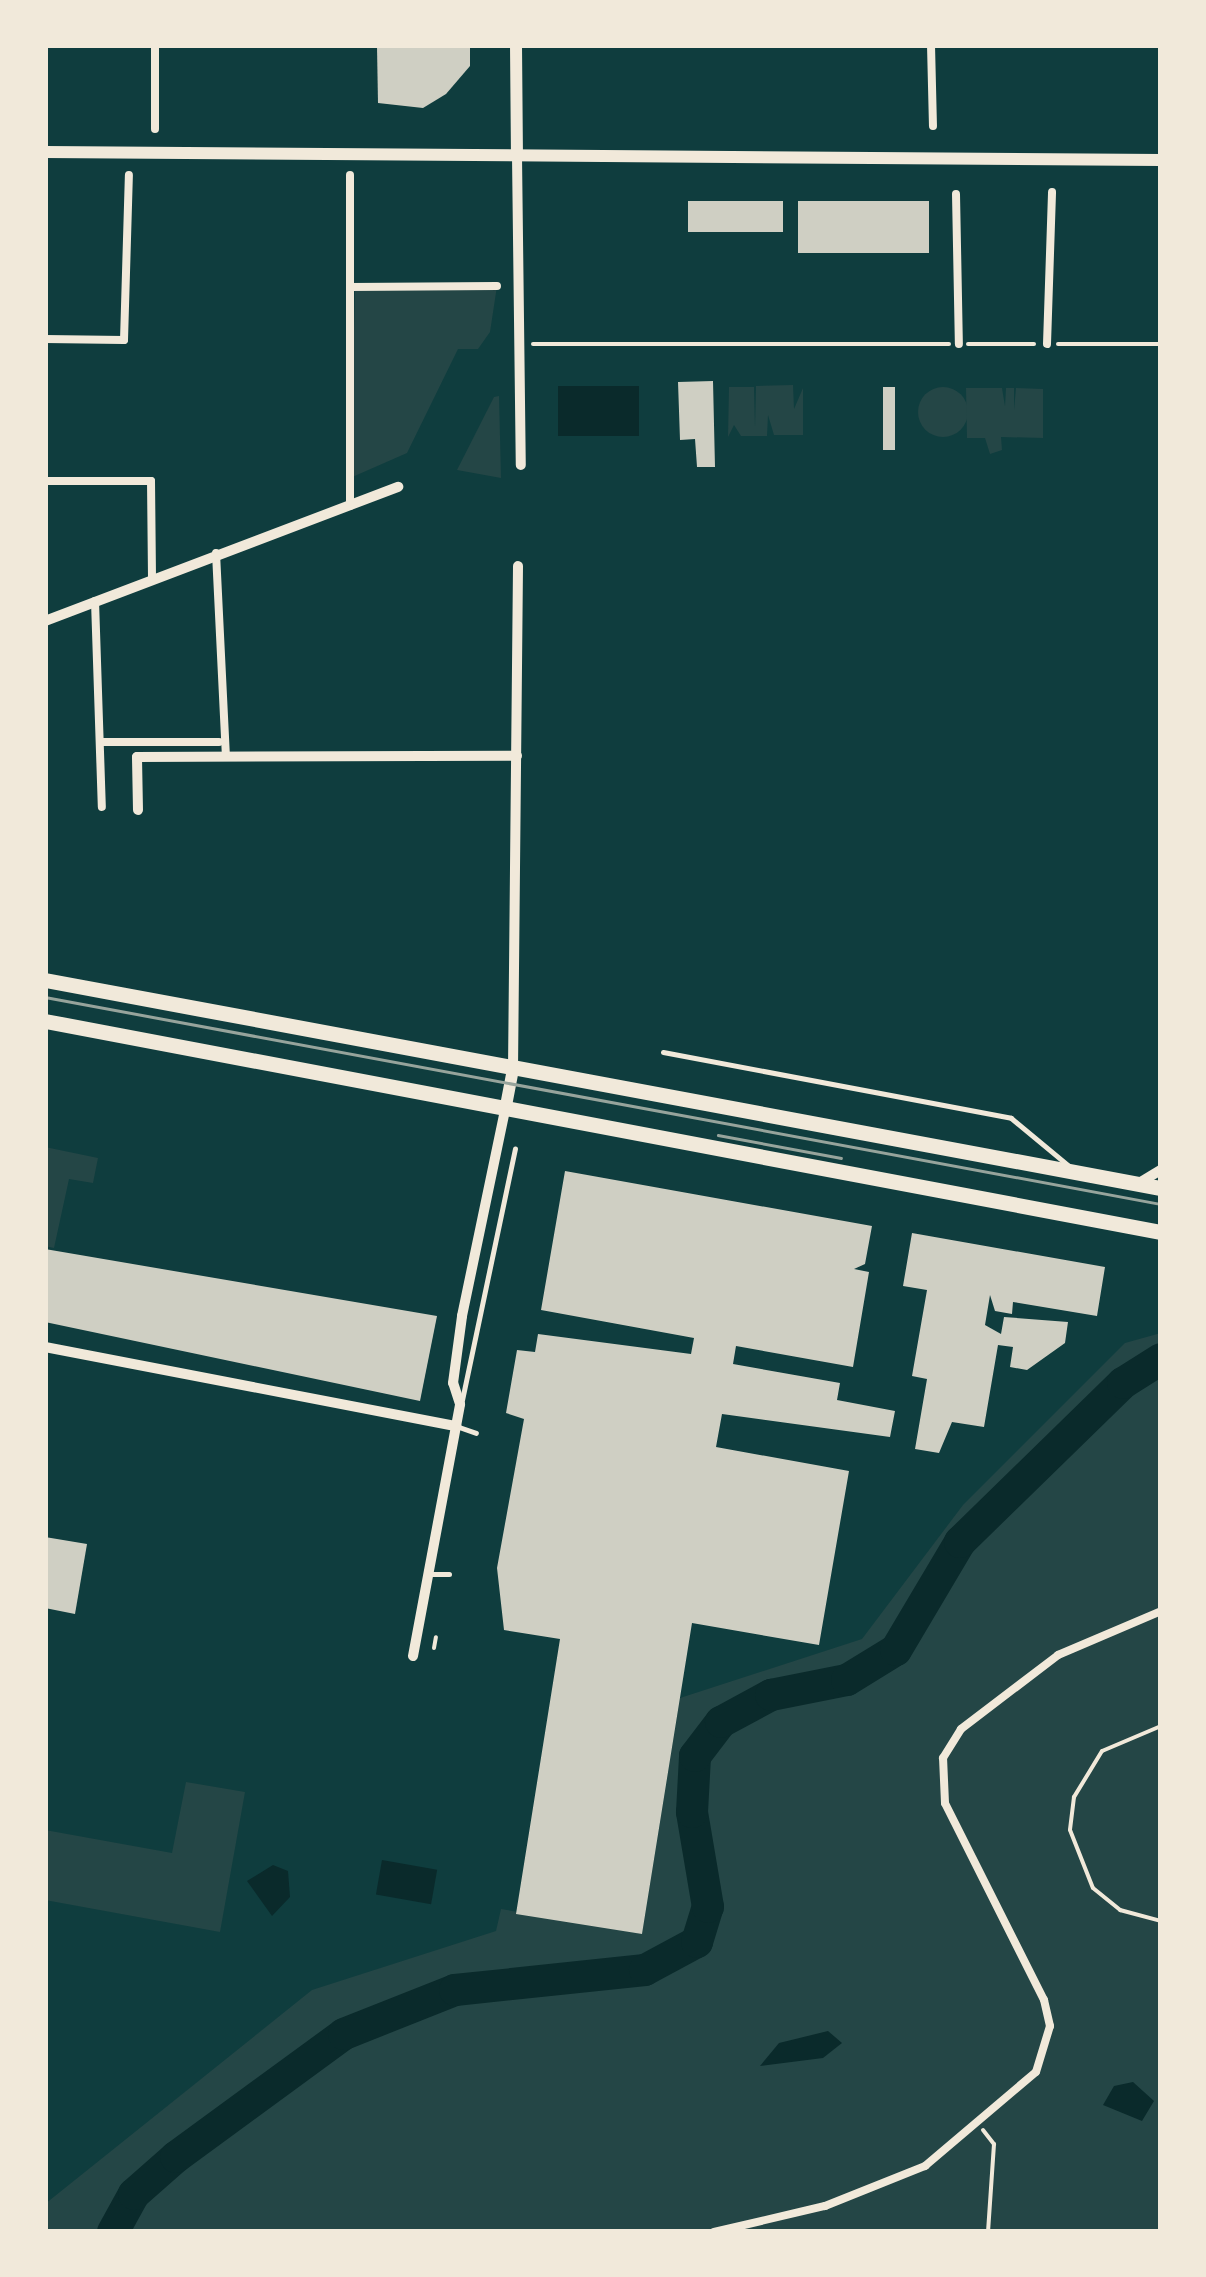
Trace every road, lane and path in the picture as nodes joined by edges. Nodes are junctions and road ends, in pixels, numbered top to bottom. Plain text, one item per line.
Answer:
1 (155, 45) edge
2 (516, 45) edge
3 (931, 45) edge
4 (933, 126) dead end
5 (155, 130) dead end
6 (45, 152) edge
7 (517, 156) junction
8 (1161, 160) edge
9 (130, 175) dead end
10 (350, 175) dead end
11 (1052, 192) dead end
12 (956, 194) dead end
13 (497, 286) dead end
14 (350, 287) junction
15 (45, 338) edge
16 (519, 344) junction
17 (959, 344) junction
18 (1047, 344) junction
19 (1161, 344) edge
20 (521, 465) dead end
21 (45, 481) edge
22 (398, 487) dead end
23 (350, 506) junction
24 (216, 554) junction
25 (518, 566) dead end
26 (152, 579) junction
27 (95, 602) junction
28 (45, 621) edge
29 (100, 742) junction
30 (219, 742) junction
31 (226, 756) junction
32 (517, 756) junction
33 (102, 808) dead end
34 (138, 810) dead end
35 (45, 980) edge
36 (45, 1021) edge
37 (662, 1052) dead end
38 (513, 1069) junction
39 (505, 1111) junction
40 (515, 1149) dead end
41 (1072, 1169) junction
42 (1161, 1170) edge
43 (1139, 1183) junction
44 (1161, 1188) edge
45 (1161, 1232) edge
46 (45, 1347) edge
47 (460, 1404) junction
48 (456, 1426) junction
49 (476, 1433) dead end
50 (428, 1574) junction
51 (449, 1574) dead end
52 (1161, 1611) edge
53 (436, 1637) dead end
54 (434, 1648) dead end
55 (413, 1656) dead end
56 (1161, 1726) edge
57 (1161, 1922) edge
58 (979, 2125) junction
59 (714, 2232) edge
60 (988, 2232) edge

1 - 5 street
2 - 7 street
3 - 4 street
6 - 7 street
7 - 8 street
7 - 16 street
9 - 15 street
10 - 14 street
11 - 18 street
12 - 17 street
13 - 14 street
14 - 23 street
16 - 17 path
16 - 20 street
17 - 18 path
18 - 19 path
21 - 26 street
22 - 23 street
23 - 24 street
24 - 26 street
24 - 30 street
25 - 32 street
26 - 27 street
27 - 28 street
27 - 29 street
29 - 30 street
29 - 33 street
30 - 31 street
31 - 32 street
31 - 34 street
32 - 38 street
35 - 38 main road
36 - 39 main road
37 - 41 lane
38 - 39 street
38 - 41 main road
39 - 45 main road
39 - 47 street
40 - 47 lane
41 - 43 main road
42 - 43 street
43 - 44 main road
46 - 48 street
47 - 48 street
48 - 49 lane
48 - 50 street
50 - 51 lane
50 - 55 street
52 - 58 street
53 - 54 path
56 - 57 path
58 - 59 street
58 - 60 path

